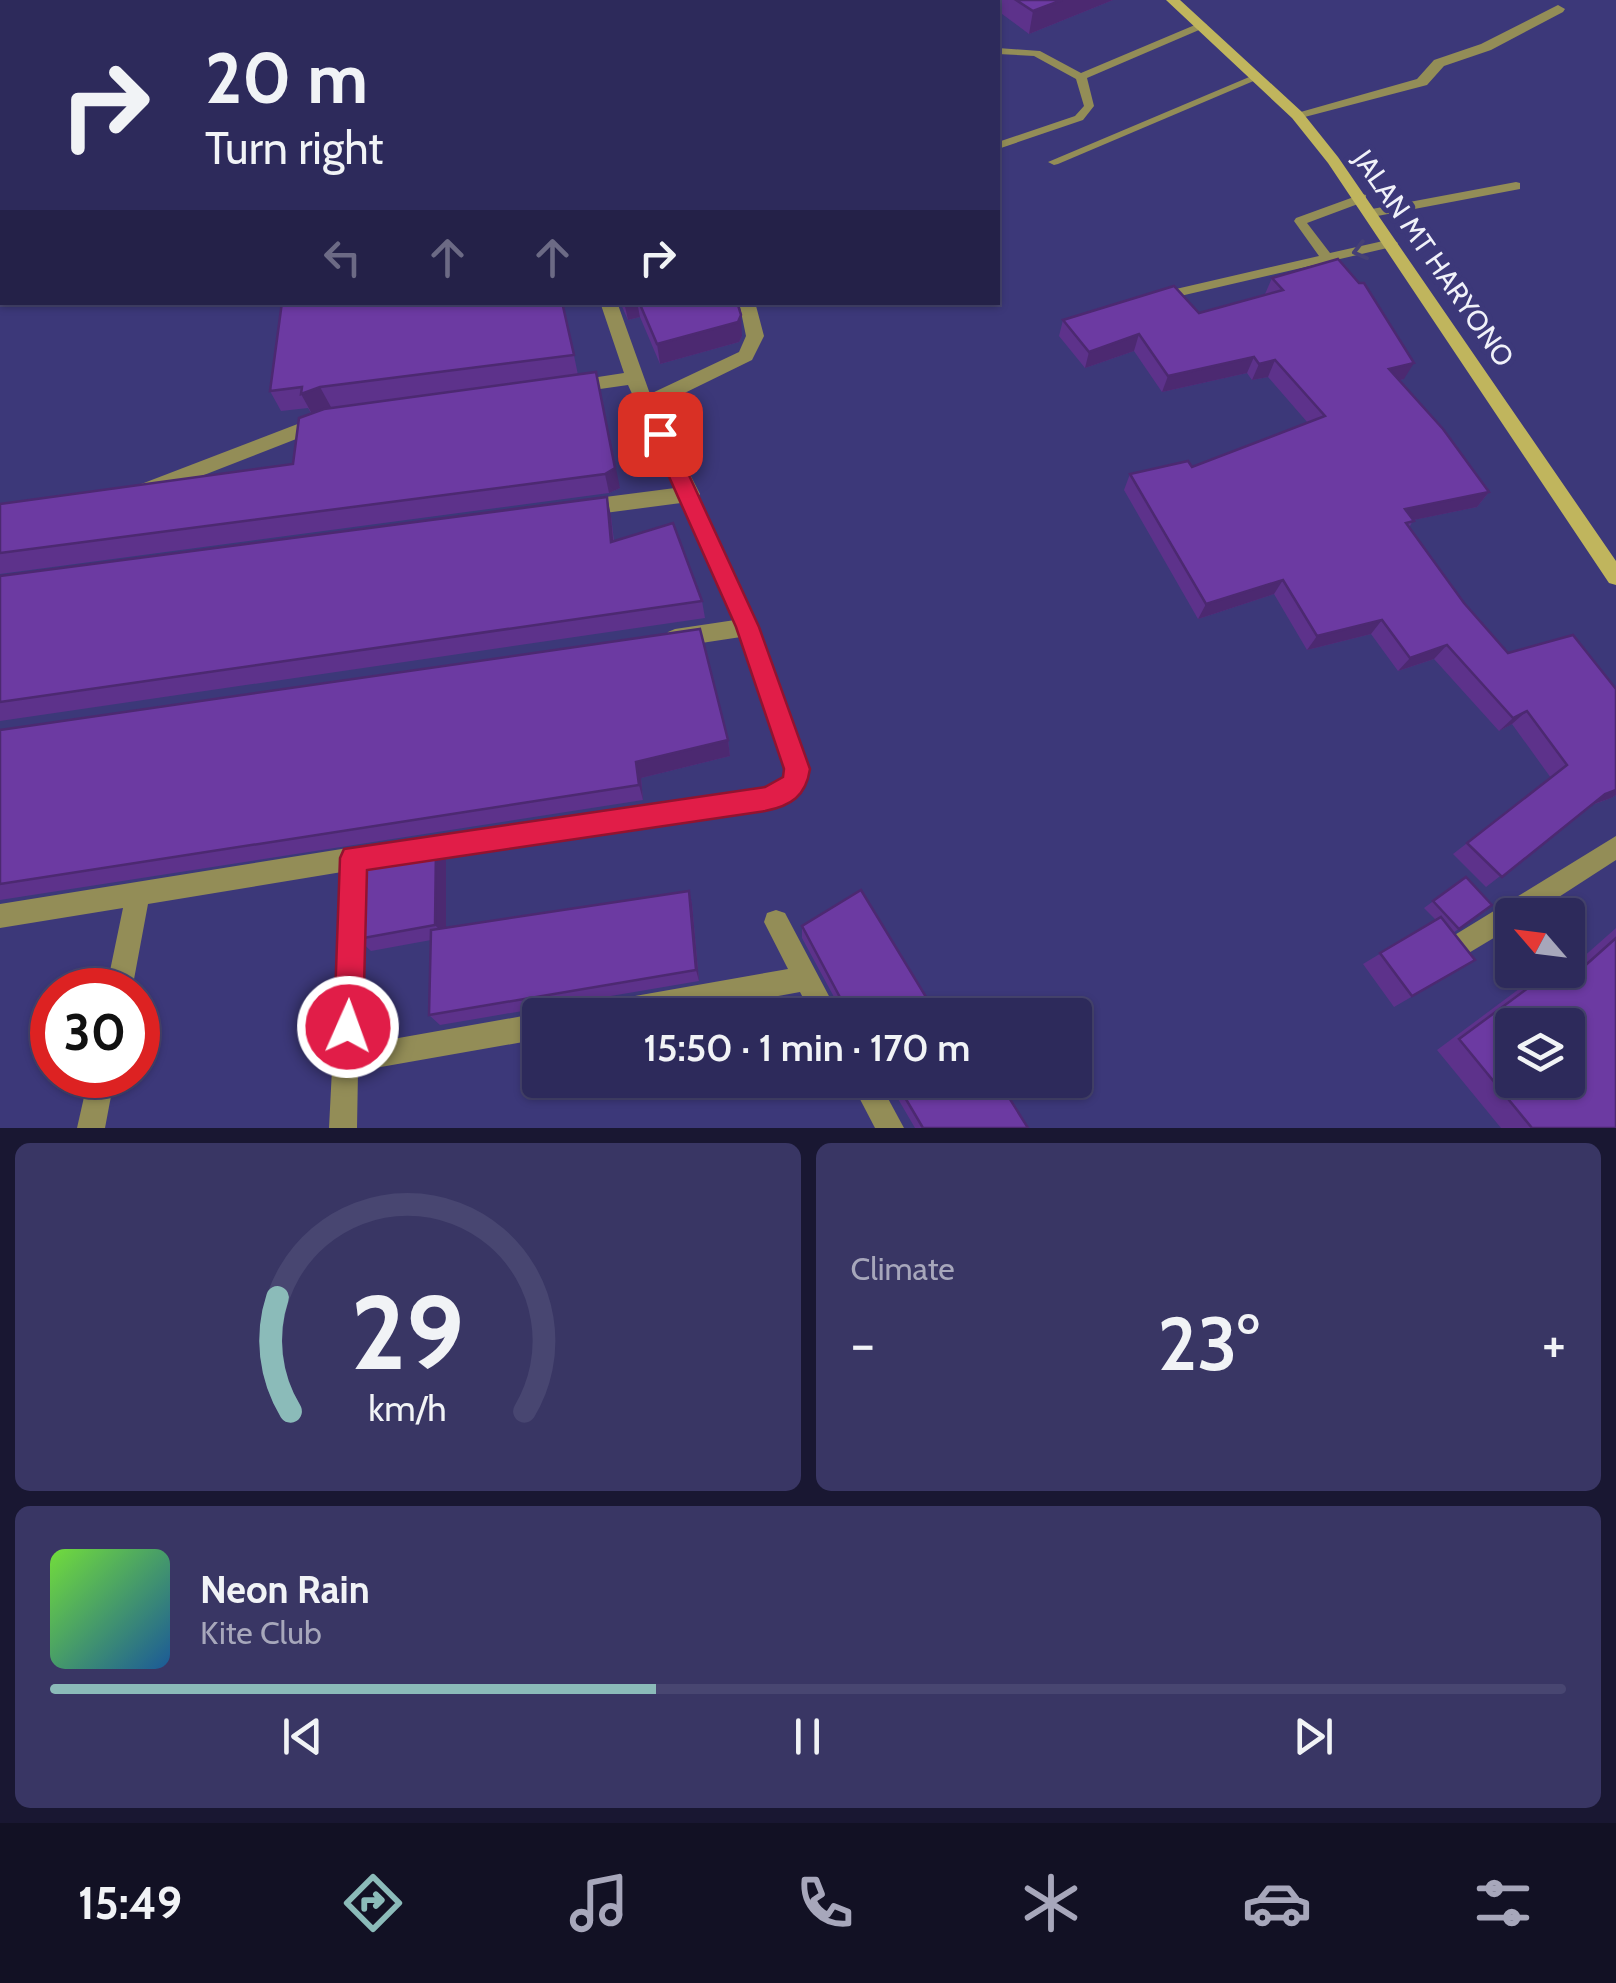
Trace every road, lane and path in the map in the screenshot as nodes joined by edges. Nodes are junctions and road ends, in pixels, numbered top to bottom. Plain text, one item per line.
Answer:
1 (1172, 0) edge
2 (1558, 9) dead end
3 (1202, 25) junction
4 (1000, 51) edge
5 (1258, 76) junction
6 (1080, 77) junction
7 (1297, 115) junction
8 (1000, 145) edge
9 (1054, 162) dead end
10 (1516, 186) dead end
11 (1367, 206) junction
12 (1392, 243) junction
13 (1328, 259) junction
14 (1142, 301) edge
15 (609, 305) edge
16 (748, 305) edge
17 (634, 378) junction
18 (558, 388) edge
19 (648, 403) junction
20 (350, 416) edge
21 (142, 491) edge
22 (690, 494) junction
23 (552, 512) edge
24 (1616, 577) edge
25 (748, 627) junction
26 (649, 641) edge
27 (1616, 847) edge
28 (354, 858) junction
29 (138, 893) junction
30 (0, 916) edge
31 (776, 922) dead end
32 (1462, 945) edge
33 (123, 968) edge
34 (805, 979) junction
35 (697, 998) edge
36 (816, 998) edge
37 (522, 1029) edge
38 (347, 1060) junction
39 (97, 1098) edge
40 (873, 1098) edge
41 (91, 1128) edge
42 (344, 1128) edge
43 (890, 1128) edge

1 - 3 main road, JALAN MT HARYONO
2 - 7 street
3 - 5 main road, JALAN MT HARYONO
3 - 6 lane
4 - 6 lane
5 - 7 main road, JALAN MT HARYONO
5 - 9 lane
6 - 8 lane
7 - 11 main road, JALAN MT HARYONO
10 - 11 lane
11 - 12 main road, JALAN MT HARYONO
11 - 13 lane
12 -> 13 lane
12 - 24 main road, JALAN MT HARYONO
13 - 14 lane
15 - 17 street
16 - 19 street
17 - 18 street
17 - 19 street
19 - 22 street
20 - 21 street
22 - 23 street
22 - 25 street
25 - 26 street
25 - 28 street
27 - 32 street
28 - 29 street
28 - 38 street
29 - 30 street
29 - 33 street
31 - 34 street
34 - 35 street
34 - 36 street
37 - 38 street
38 - 42 street
39 - 41 street
40 - 43 street

